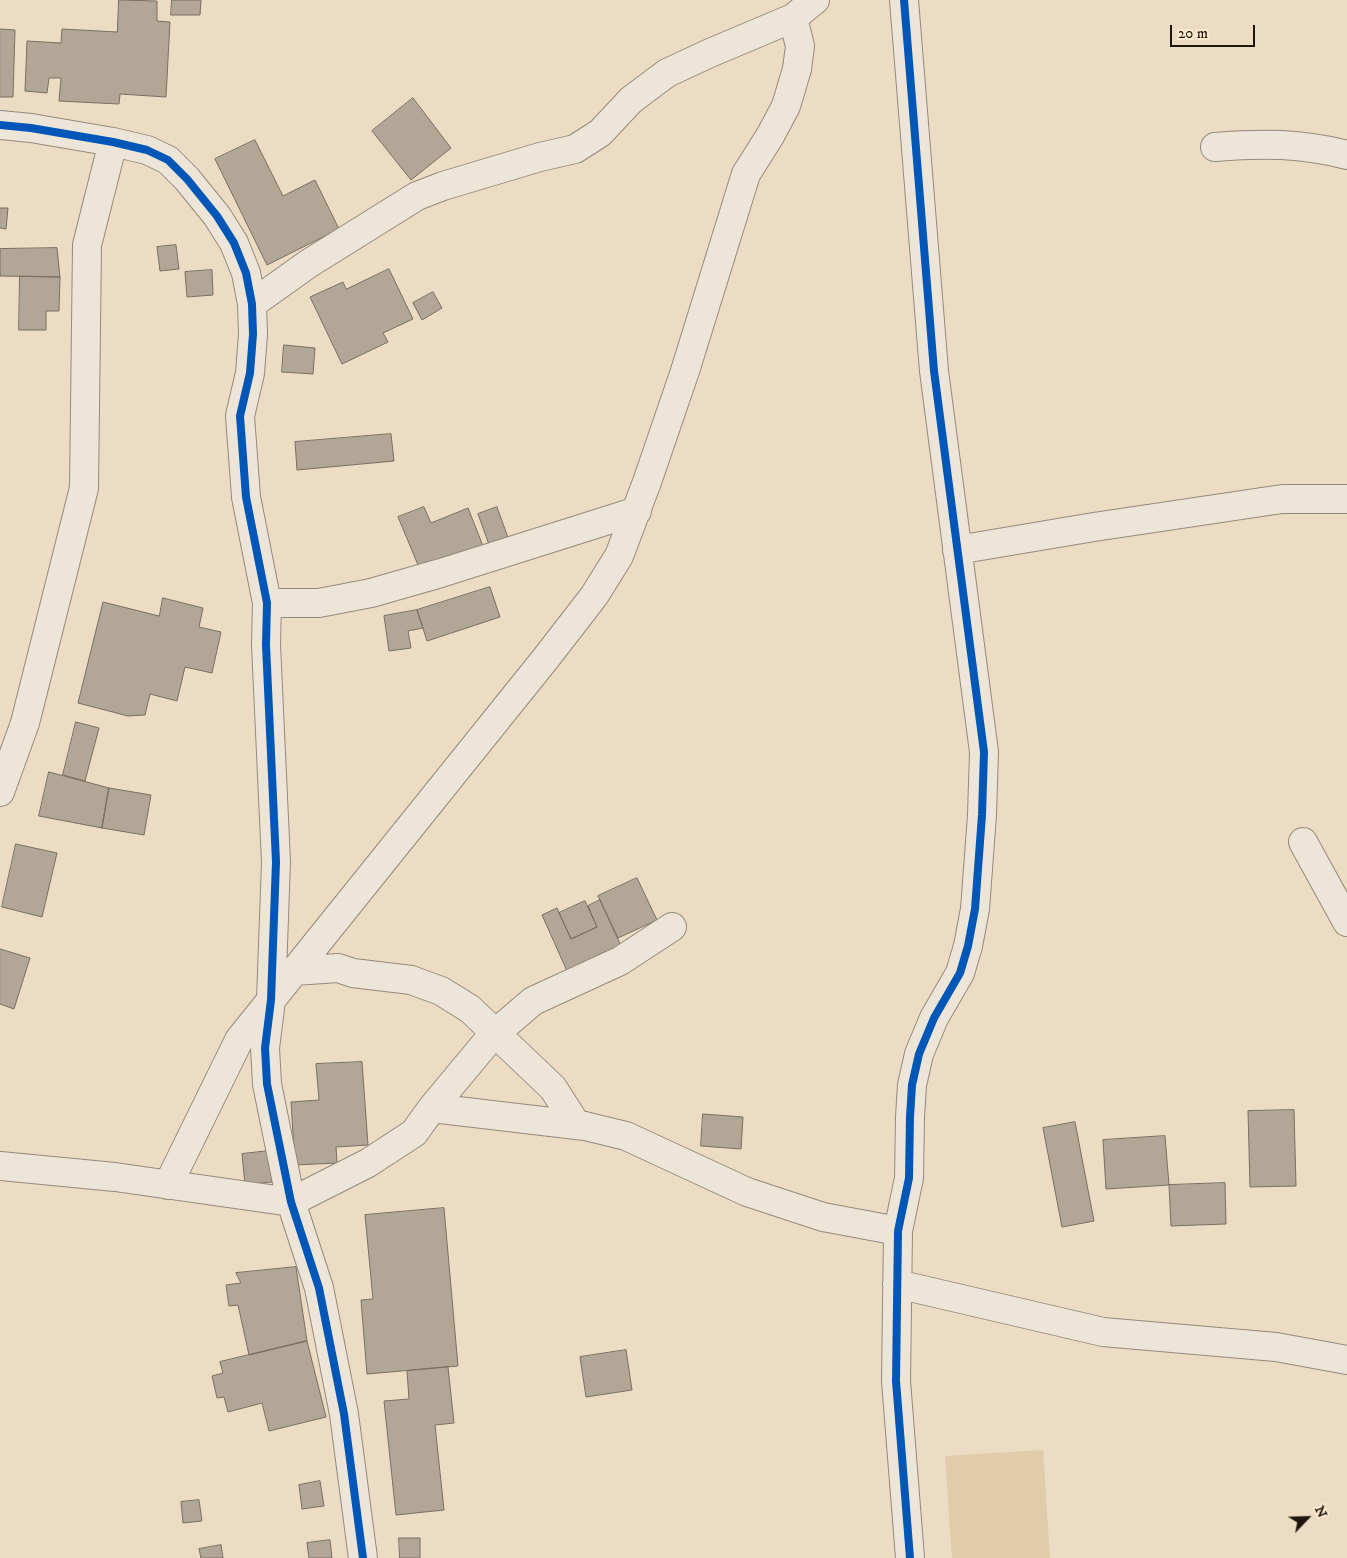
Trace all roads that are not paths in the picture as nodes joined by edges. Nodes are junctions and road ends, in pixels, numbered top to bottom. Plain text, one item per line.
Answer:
1 (815, 0) edge
2 (904, 0) edge
3 (794, 18) junction
4 (0, 125) edge
5 (113, 142) junction
6 (1215, 147) dead end
7 (1347, 155) edge
8 (252, 304) junction
9 (1347, 499) edge
10 (637, 511) junction
11 (957, 550) junction
12 (267, 603) junction
13 (0, 792) edge
14 (1303, 842) dead end
15 (1338, 888) edge
16 (1347, 922) edge
17 (672, 927) dead end
18 (294, 971) junction
19 (271, 1000) junction
20 (496, 1033) junction
21 (432, 1108) junction
22 (576, 1124) junction
23 (0, 1166) edge
24 (168, 1185) junction
25 (291, 1202) junction
26 (898, 1231) junction
27 (897, 1284) junction
28 (1347, 1360) edge
29 (363, 1558) edge
30 (910, 1558) edge

1 - 3 street
2 - 11 street
3 - 8 street
3 - 10 street
4 - 5 street
5 - 8 street
5 - 13 street
6 - 7 street
8 - 12 street
9 - 11 street
10 - 12 street
10 - 18 street
11 - 26 street
12 - 19 street
14 - 15 street
15 - 16 street
17 - 20 street
18 - 19 street
18 - 20 street
19 - 24 street
19 - 25 street
20 - 21 street
20 - 22 street
21 - 22 street
21 - 25 street
22 - 26 street
23 - 24 street
24 - 25 street
25 - 29 street
26 - 27 street
27 - 28 street
27 - 30 street

